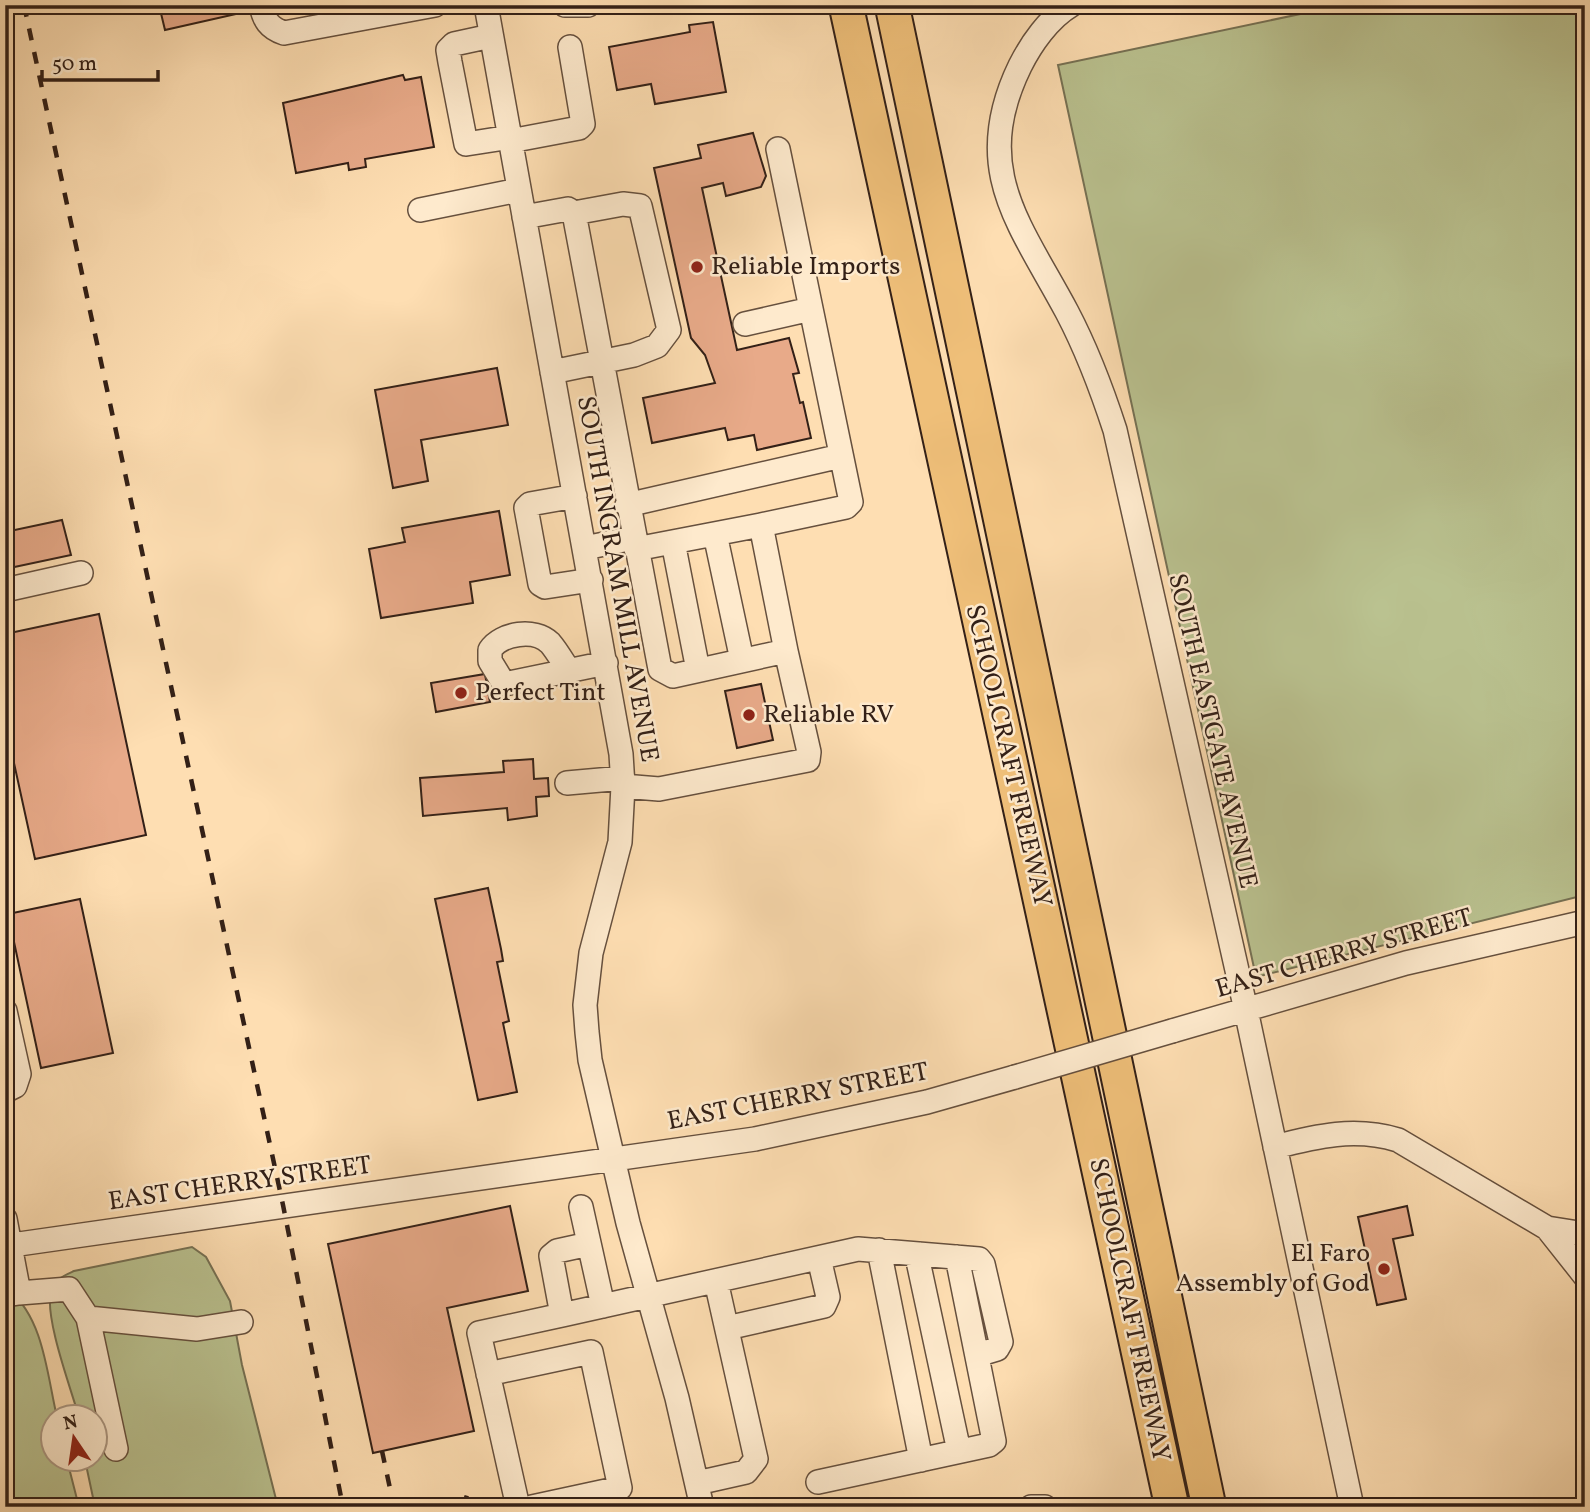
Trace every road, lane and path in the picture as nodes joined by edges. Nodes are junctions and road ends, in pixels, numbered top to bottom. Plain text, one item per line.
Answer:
1 (261, 5) edge
2 (435, 5) edge
3 (486, 5) edge
4 (565, 5) edge
5 (588, 5) edge
6 (843, 5) edge
7 (892, 5) edge
8 (906, 5) edge
9 (1071, 5) edge
10 (491, 37) junction
11 (570, 47) dead end
12 (914, 117) junction
13 (510, 139) junction
14 (778, 149) dead end
15 (519, 190) junction
16 (420, 210) dead end
17 (571, 211) junction
18 (524, 217) junction
19 (811, 309) junction
20 (745, 324) dead end
21 (601, 362) junction
22 (552, 372) junction
23 (841, 456) junction
24 (575, 496) junction
25 (627, 505) junction
26 (761, 525) junction
27 (715, 534) junction
28 (673, 542) junction
29 (634, 544) junction
30 (584, 548) junction
31 (81, 573) dead end
32 (591, 580) junction
33 (5, 590) edge
34 (786, 650) junction
35 (742, 660) junction
36 (606, 663) junction
37 (698, 670) junction
38 (569, 671) dead end
39 (623, 782) junction
40 (567, 783) dead end
41 (1585, 922) edge
42 (1246, 1010) junction
43 (5, 1011) edge
44 (5, 1091) edge
45 (1275, 1147) junction
46 (614, 1161) junction
47 (581, 1207) dead end
48 (5, 1219) edge
49 (1548, 1228) junction
50 (1585, 1234) edge
51 (589, 1244) junction
52 (8, 1246) edge
53 (879, 1250) junction
54 (919, 1254) junction
55 (819, 1258) junction
56 (1585, 1276) edge
57 (716, 1281) junction
58 (12, 1294) edge
59 (649, 1296) junction
60 (603, 1306) junction
61 (562, 1315) junction
62 (88, 1318) junction
63 (241, 1322) dead end
64 (727, 1328) junction
65 (488, 1374) junction
66 (117, 1449) dead end
67 (960, 1451) junction
68 (921, 1460) junction
69 (818, 1482) dead end
70 (697, 1483) junction
71 (518, 1507) edge
72 (532, 1507) edge
73 (702, 1507) edge
74 (1031, 1507) edge
75 (1045, 1507) edge
76 (1172, 1507) edge
77 (1209, 1507) edge
78 (1352, 1507) edge

1 - 2 street
3 - 10 street, SOUTH INGRAM MILL AVENUE
4 - 5 street
6 - 76 highway, SCHOOLCRAFT FREEWAY
7 - 12 highway, SCHOOLCRAFT FREEWAY
8 - 12 highway
9 - 42 street, SOUTH EASTGATE AVENUE
10 - 13 street, SOUTH INGRAM MILL AVENUE
10 - 13 street
11 - 13 street
12 - 77 highway, SCHOOLCRAFT FREEWAY
13 - 15 street, SOUTH INGRAM MILL AVENUE
14 - 19 street
15 - 16 street
15 - 18 street, SOUTH INGRAM MILL AVENUE
17 - 18 street
17 - 21 street
17 - 21 street
18 - 22 street, SOUTH INGRAM MILL AVENUE
19 - 20 street
19 - 23 street
21 - 22 street
21 - 25 street
22 - 24 street, SOUTH INGRAM MILL AVENUE
23 - 25 street
23 - 26 street
24 - 30 street, SOUTH INGRAM MILL AVENUE
24 - 32 street
25 - 29 street
26 - 27 street
26 - 34 street
27 - 28 street
27 - 35 street
28 - 29 street
28 - 37 street
29 - 30 street
29 - 37 street
30 - 32 street, SOUTH INGRAM MILL AVENUE
31 - 33 street
32 - 36 street, SOUTH INGRAM MILL AVENUE
34 - 35 street
34 - 39 street
35 - 37 street
36 - 38 street
36 - 39 street, SOUTH INGRAM MILL AVENUE
39 - 40 street
39 - 46 street, SOUTH INGRAM MILL AVENUE
41 - 42 street, EAST CHERRY STREET
42 - 45 street, SOUTH EASTGATE AVENUE
42 - 46 street, EAST CHERRY STREET, bridge
43 - 44 street
45 - 49 street
45 - 78 street, SOUTH EASTGATE AVENUE
46 - 52 street, EAST CHERRY STREET
46 - 59 street, SOUTH INGRAM MILL AVENUE
47 - 51 street
48 - 52 street
49 - 50 street
49 - 56 street
51 - 60 street
51 - 61 street
52 - 58 street
53 - 54 street
53 - 55 street
53 - 68 street
54 - 67 street
54 - 67 street
55 - 57 street
55 - 64 street
57 - 59 street
57 - 64 street
58 - 62 street
59 - 60 street
59 - 70 street, SOUTH INGRAM MILL AVENUE
60 - 61 street
61 - 65 street
62 - 63 street
62 - 66 street
64 - 70 street
65 - 71 street
65 - 72 street
67 - 68 street
68 - 69 street
70 - 73 street, SOUTH INGRAM MILL AVENUE
74 - 75 street

